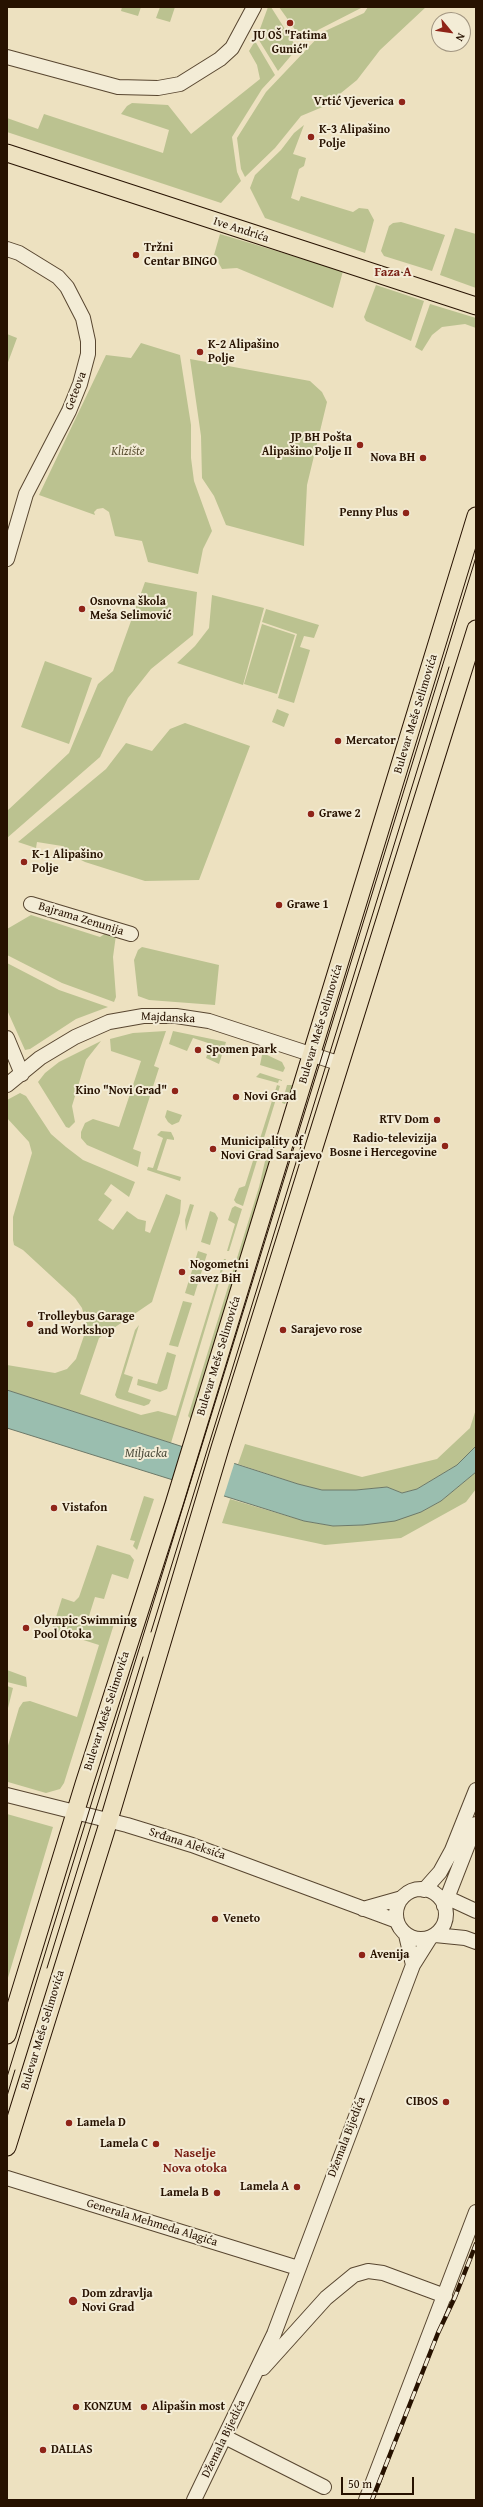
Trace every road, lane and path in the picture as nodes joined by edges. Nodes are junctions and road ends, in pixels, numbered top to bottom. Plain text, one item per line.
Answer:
1 (254, 7) edge
2 (7, 57) edge
3 (7, 153) edge
4 (7, 249) edge
5 (476, 306) edge
6 (476, 516) edge
7 (7, 559) edge
8 (476, 629) edge
9 (31, 904) dead end
10 (131, 934) dead end
11 (7, 1038) edge
12 (312, 1055) junction
13 (341, 1064) junction
14 (22, 1074) junction
15 (7, 1085) edge
16 (476, 1790) edge
17 (7, 1795) edge
18 (75, 1813) junction
19 (109, 1820) junction
20 (476, 1824) edge
21 (424, 1890) junction
22 (402, 1898) junction
23 (446, 1907) junction
24 (363, 1909) junction
25 (476, 1910) edge
26 (397, 1921) junction
27 (406, 1934) junction
28 (432, 1936) junction
29 (471, 1940) edge
30 (413, 1965) junction
31 (7, 2035) edge
32 (7, 2147) edge
33 (7, 2178) edge
34 (476, 2212) edge
35 (298, 2268) junction
36 (444, 2296) junction
37 (283, 2310) junction
38 (305, 2321) junction
39 (254, 2377) junction
40 (225, 2437) junction
41 (324, 2487) dead end
42 (194, 2500) edge
43 (366, 2500) edge

1 - 2 street
3 - 5 main road, Ive Andrića
4 - 7 street, Geteova
6 - 12 main road, Bulevar Meše Selimovića
8 - 13 main road, Bulevar Meše Selimovića
9 - 10 street, Bajrama Zenunija
11 - 14 street
12 - 13 street, Majdanska
12 - 14 street, Majdanska
12 - 18 main road, Bulevar Meše Selimovića
13 - 19 main road, Bulevar Meše Selimovića
14 - 15 street, Majdanska
16 - 21 street
17 - 18 street, Srđana Aleksića
18 - 19 street, Srđana Aleksića
18 - 31 main road, Bulevar Meše Selimovića
19 - 24 street, Srđana Aleksića
19 - 32 main road, Bulevar Meše Selimovića
20 - 23 street
21 - 22 street
21 - 23 street
22 - 24 street
22 - 26 street
23 - 25 street
23 - 28 street
23 - 29 street
24 - 26 street, Srđana Aleksića
26 - 27 street
27 - 28 street
27 - 30 street
28 - 29 street
28 - 30 street, Džemala Bijedića
30 - 35 street, Džemala Bijedića
33 - 35 street, Generala Mehmeda Alagića
34 - 36 street
35 - 37 street, Džemala Bijedića
36 - 38 street, Džemala Bijedića
36 - 43 street
37 - 38 street
37 - 39 street, Džemala Bijedića
38 - 39 street, Džemala Bijedića
39 - 40 street, Džemala Bijedića
40 - 41 street
40 - 42 street, Džemala Bijedića

